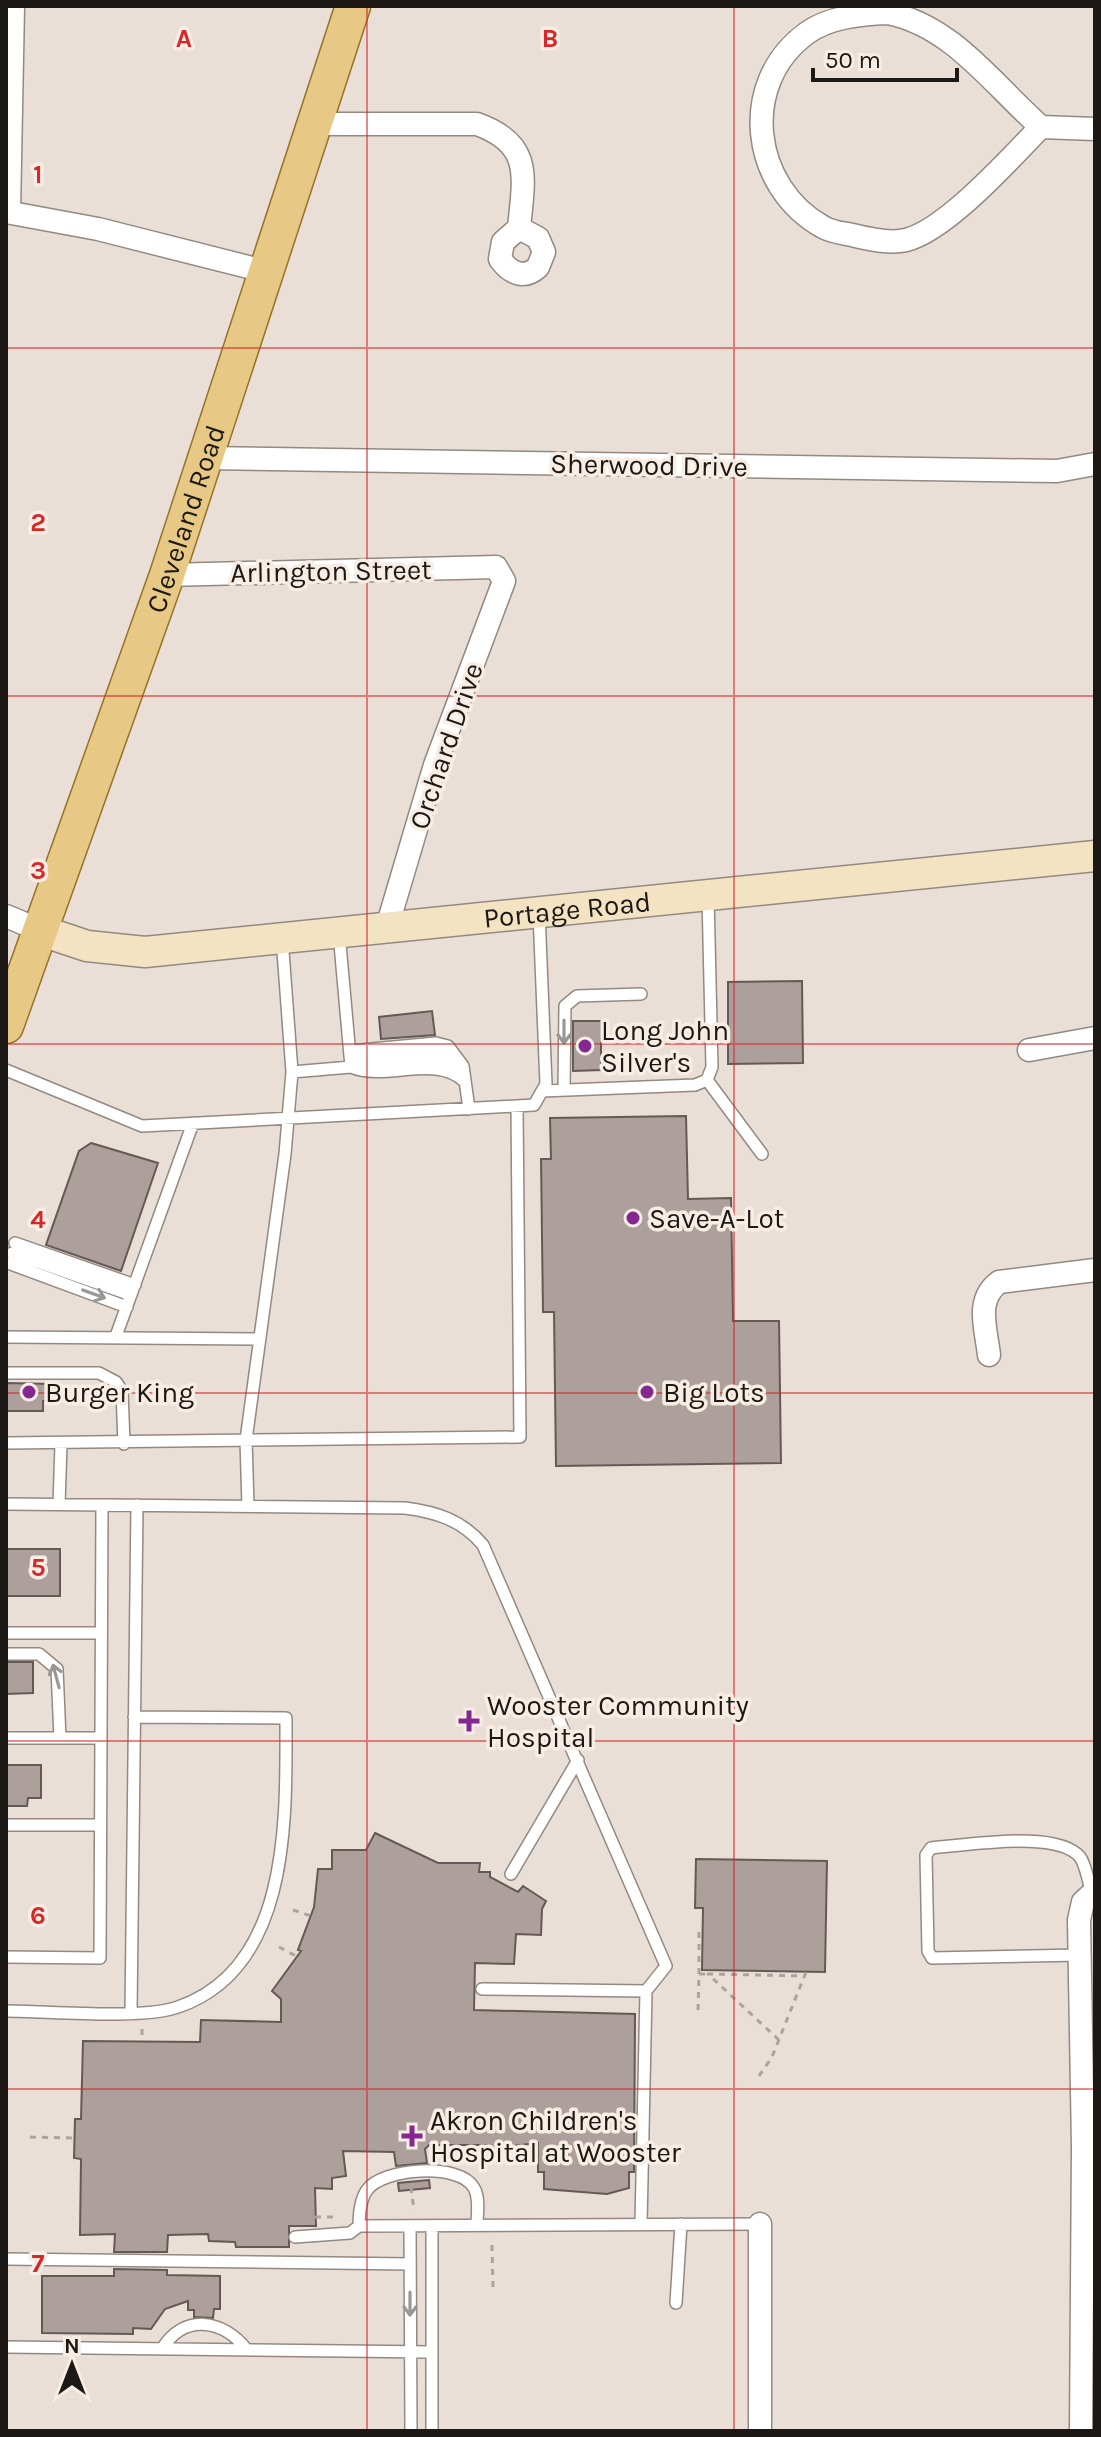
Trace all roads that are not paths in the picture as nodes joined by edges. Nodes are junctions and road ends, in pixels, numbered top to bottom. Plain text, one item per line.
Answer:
1 (13, 6) edge
2 (353, 6) edge
3 (317, 124) junction
4 (1041, 127) junction
5 (1095, 129) edge
6 (7, 212) edge
7 (519, 228) dead end
8 (264, 271) junction
9 (203, 458) junction
10 (1095, 464) edge
11 (496, 567) joint
12 (167, 575) junction
13 (1095, 856) edge
14 (708, 896) junction
15 (539, 913) junction
16 (6, 916) edge
17 (387, 927) junction
18 (42, 931) junction
19 (339, 932) junction
20 (282, 937) junction
21 (641, 994) dead end
22 (6, 1026) edge
23 (1095, 1038) edge
24 (1029, 1050) dead end
25 (351, 1059) junction
26 (6, 1070) edge
27 (292, 1072) junction
28 (464, 1076) junction
29 (707, 1080) junction
30 (564, 1090) junction
31 (542, 1091) junction
32 (517, 1107) junction
33 (469, 1109) junction
34 (289, 1118) junction
35 (193, 1123) junction
36 (762, 1154) dead end
37 (1095, 1270) edge
38 (131, 1295) junction
39 (116, 1336) junction
40 (6, 1337) edge
41 (258, 1339) junction
42 (989, 1355) dead end
43 (6, 1373) edge
44 (246, 1440) junction
45 (6, 1443) edge
46 (61, 1444) junction
47 (124, 1444) junction
48 (6, 1504) edge
49 (59, 1505) junction
50 (102, 1505) junction
51 (137, 1505) junction
52 (248, 1506) junction
53 (6, 1633) edge
54 (100, 1633) junction
55 (6, 1654) edge
56 (134, 1717) junction
57 (6, 1738) edge
58 (60, 1738) junction
59 (100, 1738) junction
60 (578, 1760) junction
61 (6, 1825) edge
62 (100, 1825) junction
63 (511, 1874) dead end
64 (1093, 1892) edge
65 (1080, 1955) junction
66 (6, 1957) edge
67 (482, 1989) dead end
68 (646, 1991) junction
69 (6, 2011) edge
70 (131, 2012) junction
71 (641, 2224) junction
72 (681, 2224) junction
73 (760, 2224) joint
74 (477, 2225) junction
75 (359, 2226) junction
76 (410, 2226) junction
77 (432, 2226) junction
78 (295, 2237) dead end
79 (6, 2259) edge
80 (410, 2264) junction
81 (676, 2303) dead end
82 (6, 2347) edge
83 (162, 2349) junction
84 (247, 2350) junction
85 (411, 2352) junction
86 (432, 2352) junction
87 (411, 2431) edge
88 (432, 2431) edge
89 (760, 2431) edge
90 (1081, 2431) edge

1 - 6 street
2 - 3 main road, Cleveland Road
3 - 7 street
3 - 8 main road, Cleveland Road
4 - 4 street
4 - 5 street
6 - 8 street
8 - 9 main road, Cleveland Road
9 - 10 street, Sherwood Drive
9 - 12 main road, Cleveland Road
11 - 12 street, Arlington Street
11 - 17 street, Orchard Drive
12 - 18 main road, Cleveland Road
13 - 14 main road, Portage Road
14 - 15 main road, Portage Road
14 - 29 lane
15 - 17 main road, Portage Road
15 - 31 lane
16 - 18 street
17 - 19 main road, Portage Road
18 - 20 main road, Portage Road
18 - 22 main road, Cleveland Road
19 - 20 main road, Portage Road
19 - 25 lane
20 - 27 lane
21 -> 30 lane
23 - 24 street
25 - 27 lane
25 - 28 lane
25 - 28 lane
26 - 35 lane
27 - 34 lane
28 - 33 lane
29 - 30 lane
29 - 36 lane
30 - 31 lane
31 - 32 lane
32 - 33 lane
32 - 44 lane
33 - 34 lane
34 - 35 lane
34 - 41 lane
35 - 38 lane
37 - 42 street
38 -> 38 lane
38 - 39 lane
39 - 40 lane
39 - 41 lane
41 - 44 lane
43 - 47 lane
44 - 47 lane
44 - 52 lane
45 - 46 lane
46 - 47 lane
46 - 49 lane
48 - 49 lane
49 - 50 lane
50 - 51 lane
50 - 54 lane
51 - 52 lane
51 - 56 lane
52 - 60 lane
53 - 54 lane
54 - 59 lane
58 -> 55 lane
56 - 70 lane
56 - 70 lane
57 - 58 lane
58 - 59 lane
59 - 62 lane
60 - 63 lane
60 - 68 lane
61 - 62 lane
62 - 66 lane
64 - 65 street
64 - 65 lane
65 - 90 street
67 - 68 lane
68 - 71 lane
69 - 70 lane
71 - 72 lane
71 - 74 lane
72 - 73 lane
72 - 81 lane
73 - 89 street
74 - 75 lane
74 - 77 lane
75 - 76 lane
75 - 78 lane
76 - 77 lane
76 - 80 lane
77 - 86 lane
79 - 80 lane
80 -> 85 lane
82 - 83 lane
83 - 84 lane
83 - 84 lane
84 - 85 lane
85 - 86 lane
85 - 87 lane
86 - 88 lane

